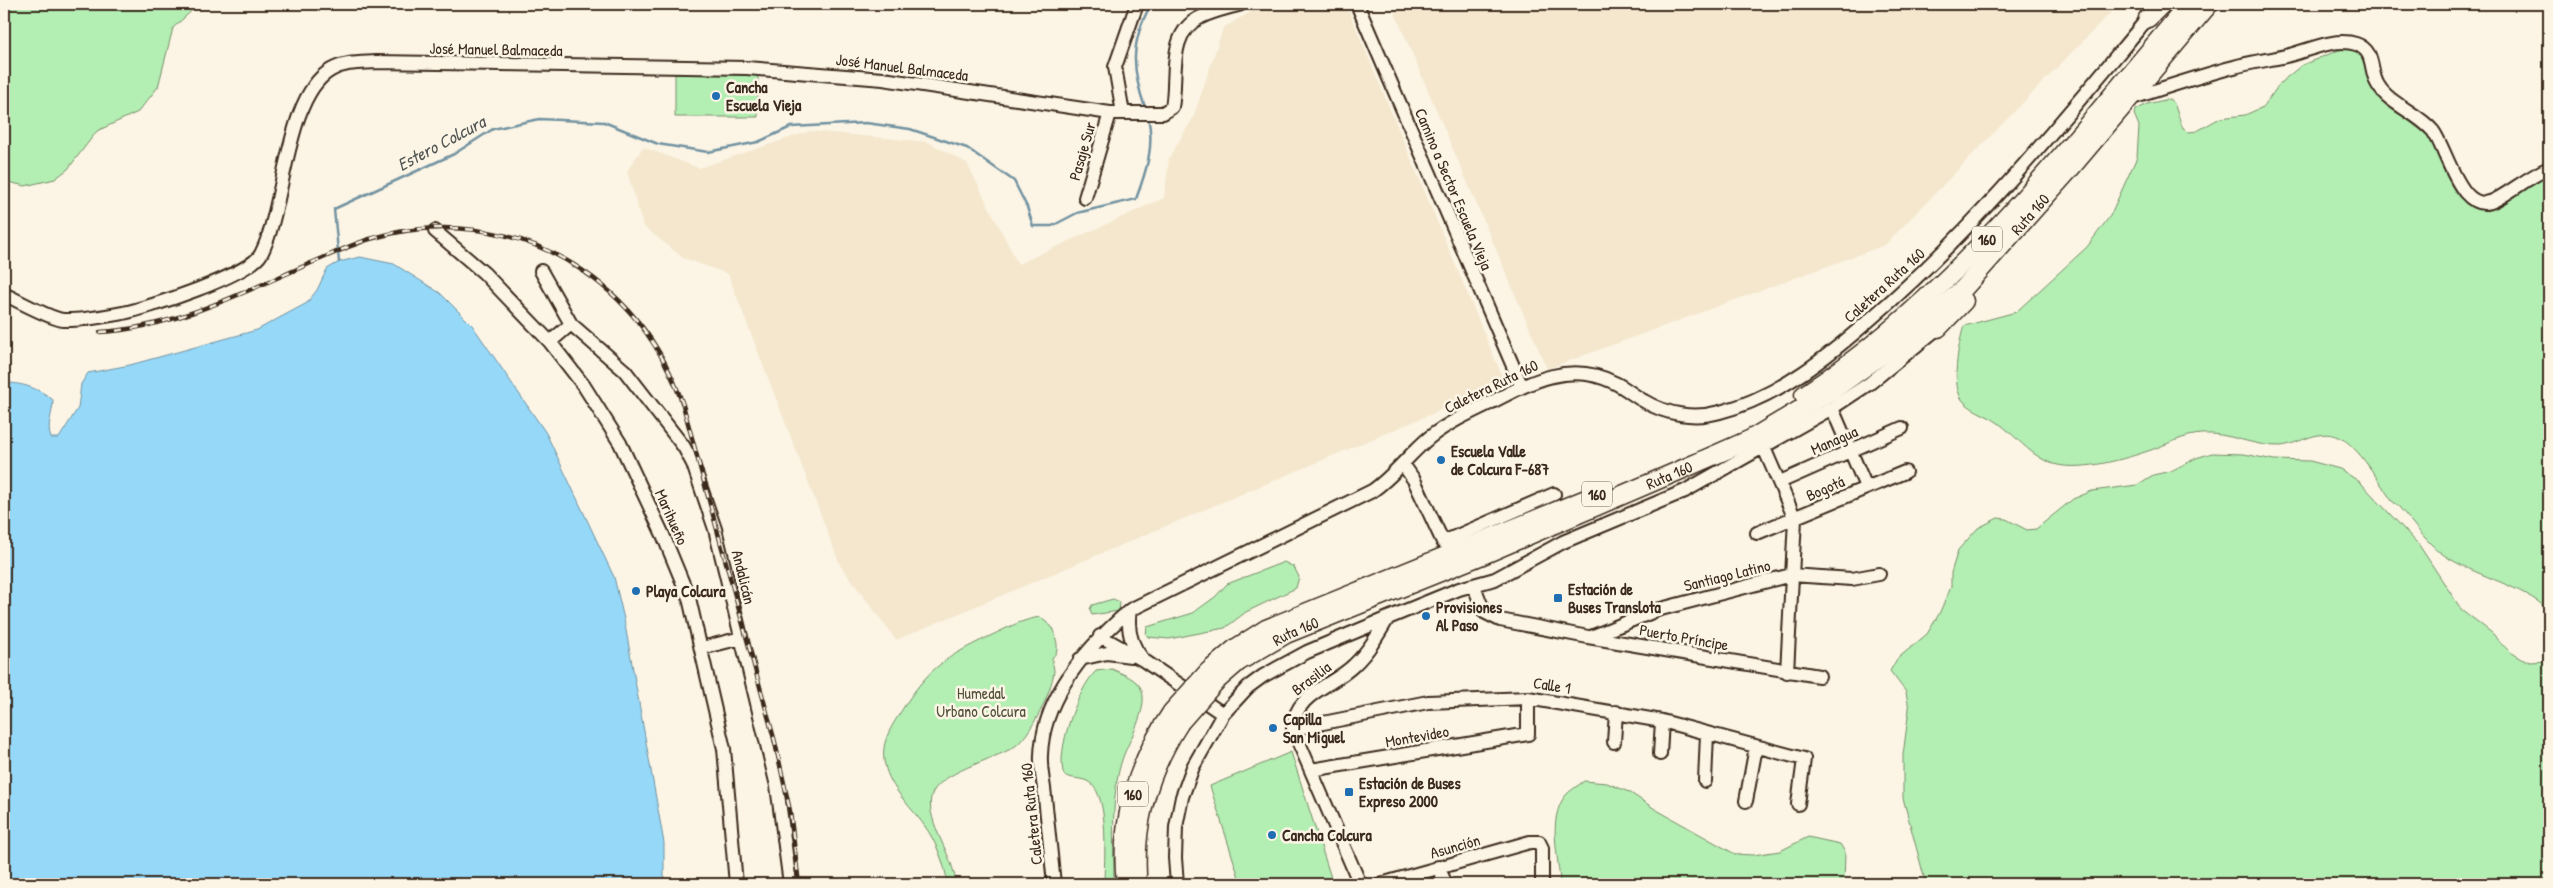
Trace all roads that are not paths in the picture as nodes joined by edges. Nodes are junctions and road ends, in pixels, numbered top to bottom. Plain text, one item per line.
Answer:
1 (1137, 4) edge
2 (1241, 4) edge
3 (1357, 4) edge
4 (2162, 4) edge
5 (2190, 4) edge
6 (2209, 4) edge
7 (2148, 18) joint
8 (2129, 99) junction
9 (1110, 113) junction
10 (1129, 113) junction
11 (2549, 168) edge
12 (1085, 198) dead end
13 (435, 231) dead end
14 (2002, 248) junction
15 (541, 271) dead end
16 (4, 294) edge
17 (571, 324) junction
18 (1938, 328) joint
19 (550, 342) junction
20 (1522, 387) junction
21 (1832, 408) junction
22 (1902, 428) dead end
23 (1764, 448) junction
24 (1850, 450) junction
25 (1404, 464) junction
26 (1906, 472) dead end
27 (1780, 482) junction
28 (1866, 487) junction
29 (1554, 494) dead end
30 (1794, 518) junction
31 (1757, 533) dead end
32 (1879, 574) dead end
33 (1791, 576) junction
34 (1474, 586) junction
35 (1130, 610) junction
36 (1388, 618) junction
37 (1100, 636) junction
38 (1588, 637) junction
39 (741, 638) junction
40 (702, 648) junction
41 (1080, 659) junction
42 (1143, 660) junction
43 (1787, 672) junction
44 (1216, 675) junction
45 (1819, 676) dead end
46 (1528, 698) junction
47 (1616, 712) junction
48 (1223, 714) junction
49 (1176, 717) junction
50 (1662, 721) junction
51 (1293, 729) junction
52 (1707, 734) junction
53 (1614, 742) dead end
54 (1756, 747) junction
55 (1660, 754) dead end
56 (1311, 770) junction
57 (1704, 781) dead end
58 (1746, 801) dead end
59 (1798, 804) dead end
60 (1438, 867) junction
61 (736, 884) edge
62 (790, 884) edge
63 (1054, 884) edge
64 (1126, 884) edge
65 (1138, 884) edge
66 (1177, 884) edge
67 (1360, 884) edge
68 (1381, 884) edge
69 (1446, 884) edge
70 (1542, 884) edge

1 - 10 street
2 - 10 street, José Manuel Balmaceda
3 - 20 street, Camino a Sector Escuela Vieja
4 - 7 highway
5 - 44 highway, Ruta 160 / 160
6 - 8 highway, Ruta 160 / 160
7 - 20 street, Caletera Ruta 160
8 - 11 street
8 - 14 highway, Ruta 160 / 160
9 - 10 street, José Manuel Balmaceda
9 - 12 street, Pasaje Sur
9 - 16 street, José Manuel Balmaceda
13 - 19 street, Marihueño
14 - 18 highway
14 - 44 highway, Ruta 160 / 160
15 - 17 street, Andalicán
17 - 19 street
17 - 39 street, Andalicán
18 - 21 street
19 - 40 street, Marihueño
20 - 25 street, Caletera Ruta 160
21 - 23 street
21 - 24 street
22 - 24 street, Managua
23 - 27 street
23 - 34 street
24 - 27 street, Managua
24 - 28 street
25 - 29 street
25 - 35 street, Caletera Ruta 160
26 - 28 street, Bogotá
27 - 30 street
28 - 30 street, Bogotá
30 - 31 street, Bogotá
30 - 33 street
32 - 33 street, Santiago Latino
33 - 38 street, Santiago Latino
33 - 43 street
34 - 36 street
34 - 38 street, Puerto Príncipe
35 - 37 street, Caletera Ruta 160
35 - 42 street
36 - 48 street
36 - 51 street, Brasilia
37 - 41 street, Caletera Ruta 160
37 - 42 street
38 - 43 street, Puerto Príncipe
39 - 40 street
39 - 62 street, Andalicán
40 - 61 street, Marihueño
41 - 42 street
41 - 63 street, Caletera Ruta 160
42 - 48 street
43 - 45 street, Puerto Príncipe
44 - 49 highway, Ruta 160 / 160, bridge
46 - 47 street, Calle 1
46 - 51 street, Calle 1
46 - 56 street, Montevideo
47 - 50 street, Calle 1
47 - 53 street
48 - 66 street
49 - 64 highway, Ruta 160 / 160
49 - 65 highway, Ruta 160 / 160
50 - 52 street, Calle 1
50 - 55 street
51 - 56 street
52 - 54 street, Calle 1
52 - 57 street
54 - 58 street
54 - 59 street, Calle 1
56 - 67 street
60 - 68 street, Asunción
60 - 69 street
60 - 70 street, Asunción

